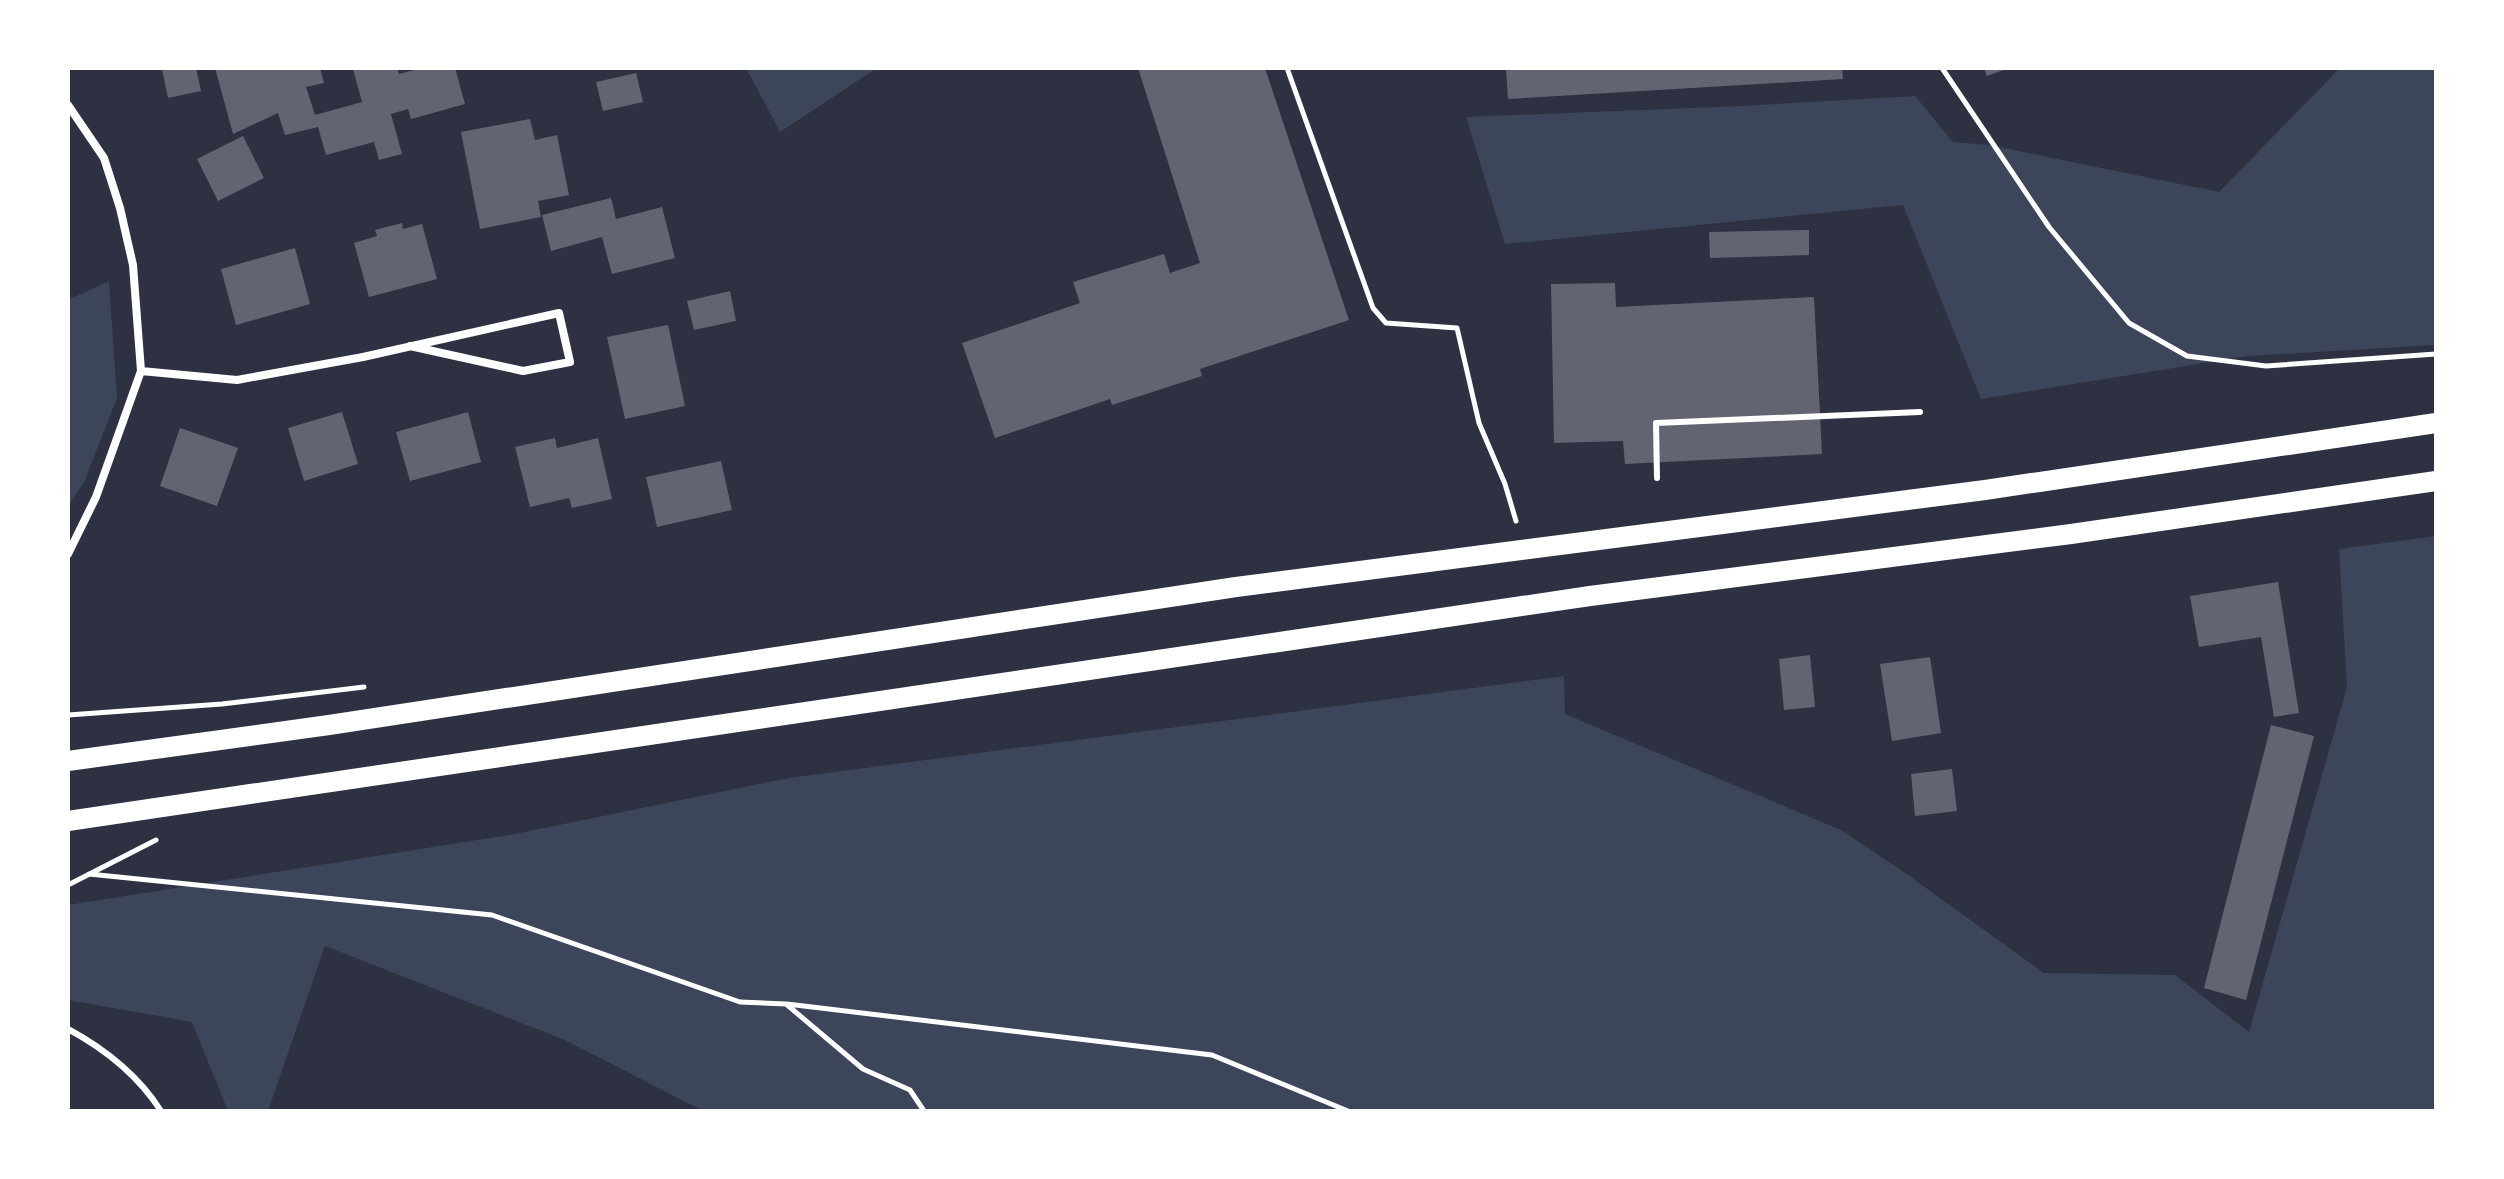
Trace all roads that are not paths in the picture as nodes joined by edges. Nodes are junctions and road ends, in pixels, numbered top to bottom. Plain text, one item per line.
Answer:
1 (68, 105) edge
2 (410, 346) junction
3 (141, 371) junction
4 (1920, 412) dead end
5 (2436, 423) edge
6 (1657, 478) dead end
7 (2436, 481) edge
8 (68, 554) edge
9 (68, 761) edge
10 (68, 821) edge
11 (68, 1029) edge
12 (161, 1111) edge

1 - 3 street
2 - 2 street
2 - 3 street
3 - 8 street
4 - 6 lane
5 - 9 main road
7 - 10 main road
11 - 12 lane

